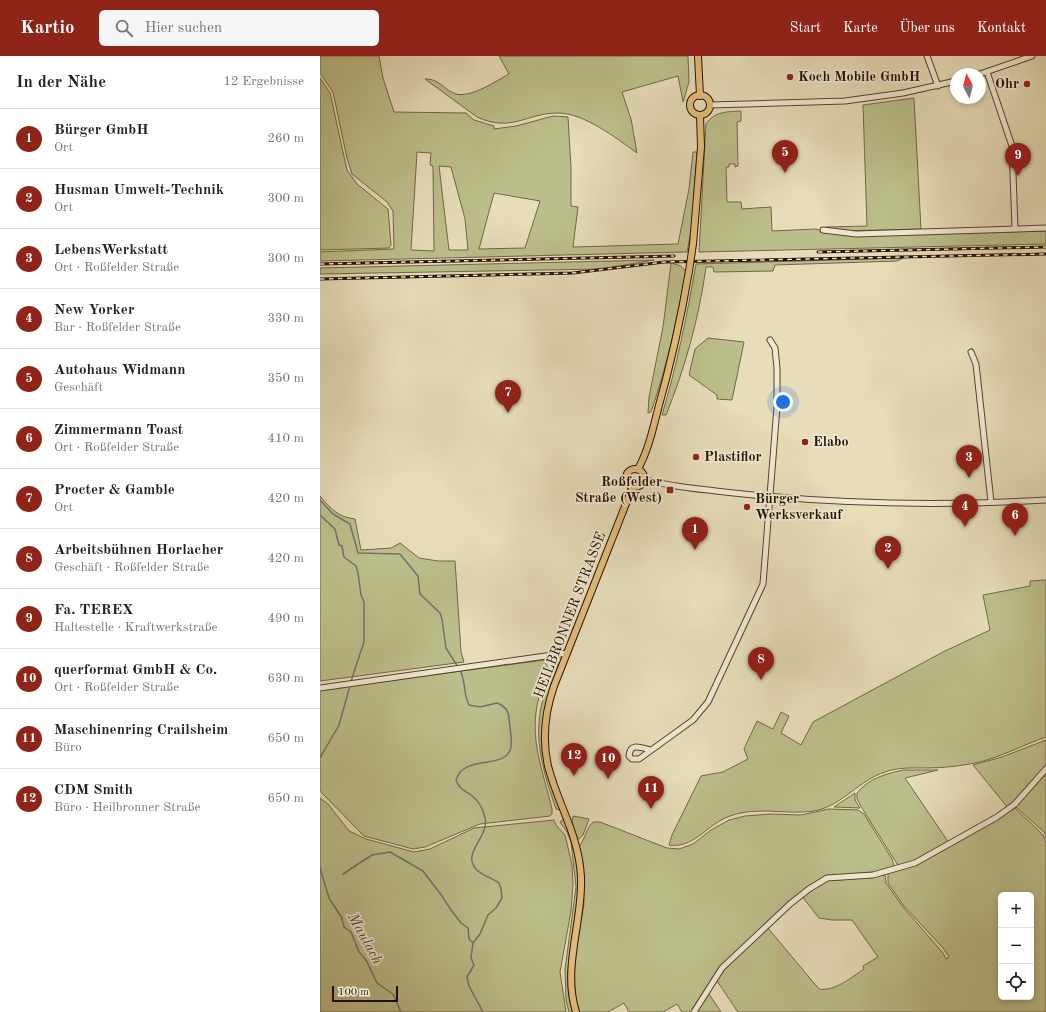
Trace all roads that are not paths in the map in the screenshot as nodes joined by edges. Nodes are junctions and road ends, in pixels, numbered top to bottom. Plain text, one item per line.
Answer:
1 (698, 56) edge
2 (927, 56) edge
3 (1032, 56) edge
4 (987, 72) joint
5 (950, 83) edge
6 (938, 86) junction
7 (700, 96) junction
8 (710, 105) junction
9 (700, 115) junction
10 (1046, 228) edge
11 (1015, 229) junction
12 (823, 230) dead end
13 (770, 340) dead end
14 (970, 352) dead end
15 (638, 469) junction
16 (644, 479) junction
17 (633, 486) junction
18 (770, 496) junction
19 (1046, 500) edge
20 (991, 502) junction
21 (567, 653) junction
22 (320, 688) edge
23 (650, 750) dead end
24 (1046, 769) edge
25 (576, 1012) edge
26 (694, 1012) edge

1 - 7 main road
2 - 6 street
3 - 4 street
4 - 11 street
5 - 6 street
6 - 8 street
7 - 8 main road
7 - 9 main road
8 - 9 main road
9 - 15 main road, bridge
10 - 11 street
11 - 12 street
13 - 18 street
14 - 20 street
15 - 16 main road
15 - 17 main road
16 - 17 main road
16 - 18 street
17 - 21 main road, HEILBRONNER STRASSE
18 - 20 street
18 - 23 street
19 - 20 street
21 - 22 street
21 - 25 main road, HEILBRONNER STRASSE
24 - 26 street

